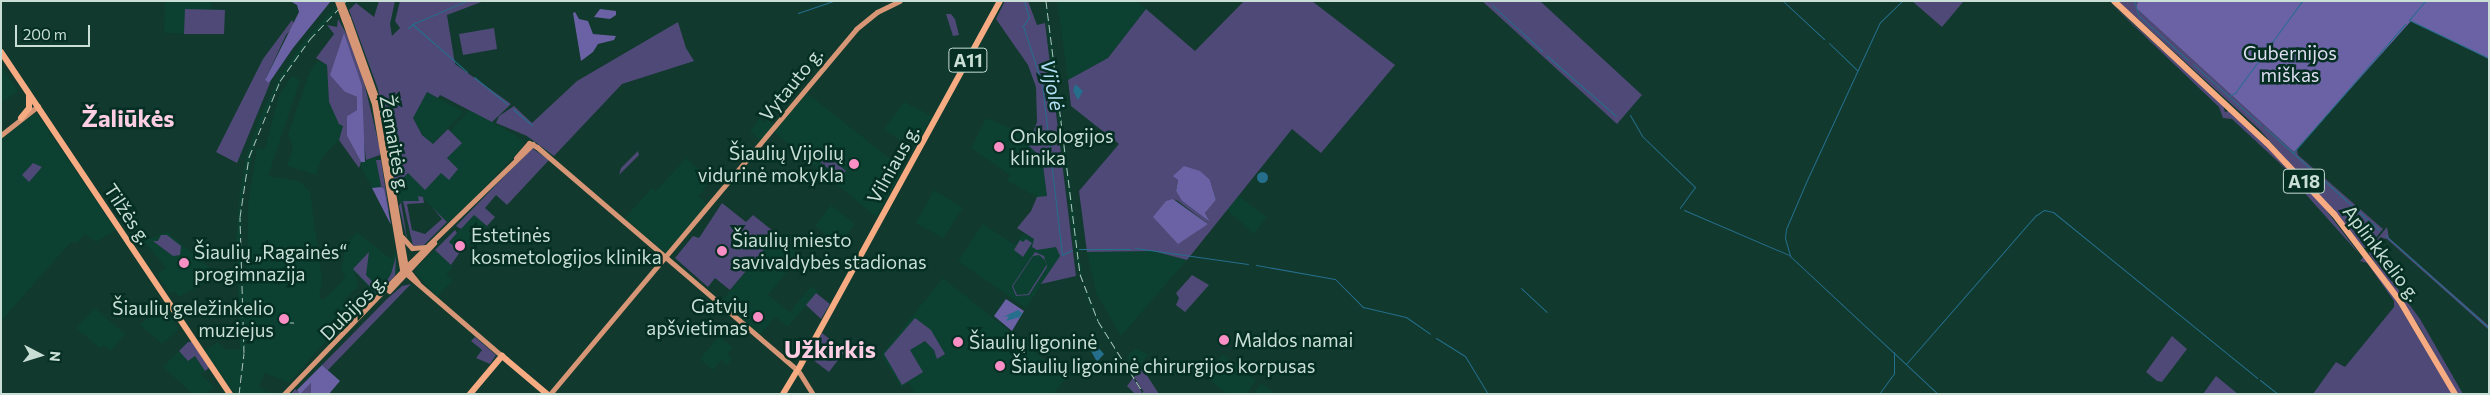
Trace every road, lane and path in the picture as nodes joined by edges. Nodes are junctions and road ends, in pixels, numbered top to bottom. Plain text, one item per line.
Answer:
1 (337, 1) edge
2 (342, 1) edge
3 (900, 1) edge
4 (1000, 1) edge
5 (2114, 1) edge
6 (346, 19) junction
7 (1, 52) edge
8 (29, 94) junction
9 (38, 106) junction
10 (22, 118) junction
11 (1, 135) edge
12 (401, 234) junction
13 (437, 238) junction
14 (428, 245) junction
15 (398, 252) junction
16 (666, 258) junction
17 (417, 263) junction
18 (406, 272) junction
19 (415, 281) junction
20 (396, 282) junction
21 (502, 356) junction
22 (797, 370) junction
23 (230, 394) edge
24 (284, 394) edge
25 (289, 394) edge
26 (470, 394) edge
27 (548, 394) edge
28 (783, 394) edge
29 (813, 394) edge
30 (2455, 394) edge

1 - 6 main road, Žemaitės g., bridge
2 - 6 main road, Žemaitės g., bridge
3 - 16 main road, Vytauto g.
4 - 22 highway, Vilniaus g. / A11
5 - 30 highway, Aplinkkelio g. / A18
6 - 12 main road, Žemaitės g.
6 - 15 main road, Žemaitės g.
7 - 8 highway, Tilžės g.
8 - 9 highway, Tilžės g.
8 - 10 highway
9 - 10 main road
9 - 23 highway, Tilžės g.
10 - 11 main road
12 - 14 main road
12 - 18 main road, Žemaitės g.
13 - 14 main road, Dubijos g.
13 - 16 main road, Dubijos g.
13 - 17 main road, Dubijos g.
14 - 18 main road, Dubijos g.
15 - 18 main road, Žemaitės g.
15 - 20 main road
16 - 22 main road
16 - 27 main road, Vytauto g.
17 - 18 main road, Dubijos g.
17 - 19 main road
18 - 19 main road
18 - 20 main road, Dubijos g.
19 - 20 main road
19 - 21 main road
20 - 24 main road, Dubijos g.
20 - 25 main road, Dubijos g.
21 - 26 highway
21 - 27 highway
22 - 28 highway, Vilniaus g. / A11
22 - 29 main road

